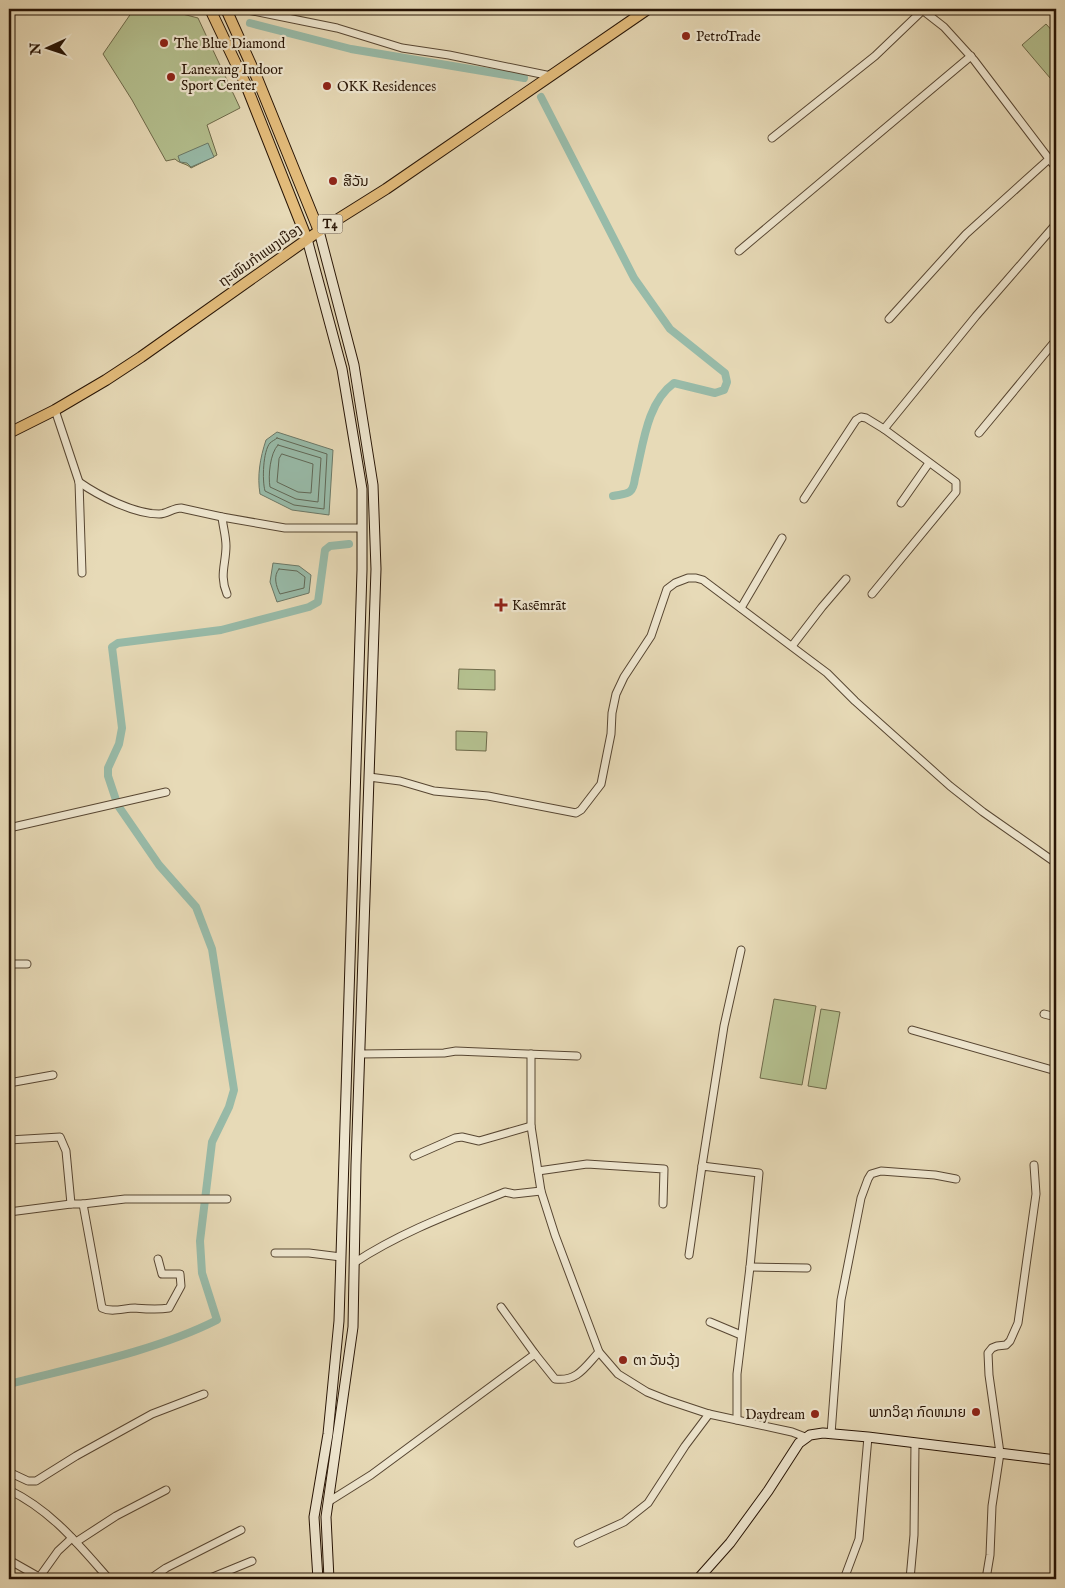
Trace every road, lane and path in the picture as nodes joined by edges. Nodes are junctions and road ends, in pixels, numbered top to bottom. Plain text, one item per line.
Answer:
1 (210, 9) edge
2 (648, 9) edge
3 (922, 9) edge
4 (227, 10) edge
5 (970, 56) junction
6 (551, 76) junction
7 (772, 138) dead end
8 (1049, 158) junction
9 (1056, 168) edge
10 (1056, 224) edge
11 (319, 231) junction
12 (307, 240) junction
13 (739, 251) dead end
14 (889, 320) dead end
15 (1056, 340) edge
16 (55, 410) junction
17 (884, 429) junction
18 (9, 433) edge
19 (979, 433) dead end
20 (929, 463) junction
21 (80, 482) junction
22 (804, 499) dead end
23 (901, 503) dead end
24 (222, 517) junction
25 (362, 528) junction
26 (782, 538) dead end
27 (82, 573) dead end
28 (846, 579) dead end
29 (227, 594) dead end
30 (872, 594) dead end
31 (740, 608) junction
32 (792, 646) junction
33 (360, 647) junction
34 (373, 647) junction
35 (369, 777) junction
36 (166, 792) dead end
37 (9, 828) edge
38 (1056, 863) edge
39 (741, 950) dead end
40 (9, 964) edge
41 (27, 964) dead end
42 (1044, 1014) dead end
43 (1056, 1016) edge
44 (912, 1030) dead end
45 (360, 1054) junction
46 (531, 1054) junction
47 (577, 1056) dead end
48 (1056, 1071) edge
49 (53, 1075) dead end
50 (9, 1083) edge
51 (531, 1126) junction
52 (9, 1140) edge
53 (414, 1156) dead end
54 (702, 1166) junction
55 (1034, 1166) dead end
56 (538, 1171) junction
57 (956, 1179) dead end
58 (541, 1192) junction
59 (227, 1199) dead end
60 (71, 1204) junction
61 (83, 1204) junction
62 (663, 1204) dead end
63 (9, 1212) edge
64 (275, 1253) dead end
65 (689, 1254) dead end
66 (341, 1257) junction
67 (158, 1259) dead end
68 (354, 1264) junction
69 (750, 1267) junction
70 (806, 1268) dead end
71 (501, 1307) dead end
72 (710, 1322) dead end
73 (741, 1335) junction
74 (599, 1352) junction
75 (535, 1354) junction
76 (204, 1394) dead end
77 (709, 1414) junction
78 (737, 1420) junction
79 (831, 1434) junction
80 (805, 1437) junction
81 (868, 1437) junction
82 (914, 1443) junction
83 (1000, 1453) junction
84 (1056, 1460) edge
85 (9, 1474) edge
86 (9, 1490) edge
87 (166, 1490) dead end
88 (328, 1502) junction
89 (241, 1530) dead end
90 (74, 1540) junction
91 (578, 1543) dead end
92 (9, 1560) edge
93 (252, 1561) dead end
94 (38, 1578) edge
95 (109, 1579) edge
96 (150, 1579) edge
97 (208, 1579) edge
98 (318, 1579) edge
99 (329, 1579) edge
100 (698, 1579) edge
101 (844, 1579) edge
102 (910, 1579) edge
103 (986, 1579) edge

1 - 12 main road
2 - 6 main road, ຖະໜົນກຳແພງເມືອງ / T4
3 - 5 street
3 - 7 street
4 - 6 street
4 - 11 main road
5 - 8 street
5 - 13 street
6 - 11 main road, ຖະໜົນກຳແພງເມືອງ / T4
8 - 9 street
8 - 14 street
10 - 17 street
11 - 12 main road, ຖະໜົນກຳແພງເມືອງ / T4
11 - 34 street
12 - 16 main road, ຖະໜົນກຳແພງເມືອງ / T4
12 - 25 street
15 - 19 street
16 - 18 main road, ຖະໜົນກຳແພງເມືອງ / T4
16 - 21 street
17 - 20 street
17 - 22 street
20 - 23 street
20 - 30 street
21 - 24 street
21 - 27 street
24 - 25 street
24 - 29 street
25 - 33 street
26 - 31 street
28 - 32 street
31 - 32 street
31 - 35 street
32 - 38 street
33 - 34 street
33 - 66 street
34 - 35 street
35 - 45 street
36 - 37 street
39 - 54 street
40 - 41 street
42 - 43 street
44 - 48 street
45 - 46 street
45 - 68 street
46 - 47 street
46 - 51 street
49 - 50 street
51 - 53 street
51 - 56 street
52 - 60 street
54 - 65 street
54 - 69 street
55 - 83 street
56 - 58 street
56 - 62 street
57 - 79 street
58 - 68 street
58 - 74 street
59 - 61 street
60 - 61 street
60 - 63 street
61 - 67 street
64 - 66 street
66 - 98 street
68 - 88 street
69 - 70 street
69 - 73 street
71 - 75 street
72 - 73 street
73 - 78 street
74 - 75 street
74 - 77 street
75 - 88 street
76 - 85 street
77 - 78 street
77 - 91 street
78 - 80 street
79 - 80 street
79 - 81 street
80 - 100 street
81 - 82 street
81 - 101 street
82 - 83 street
82 - 102 street
83 - 84 street
83 - 103 street
86 - 90 street
87 - 90 street
88 - 99 street
89 - 96 street
90 - 94 street
90 - 95 street
92 - 94 street
93 - 97 street

